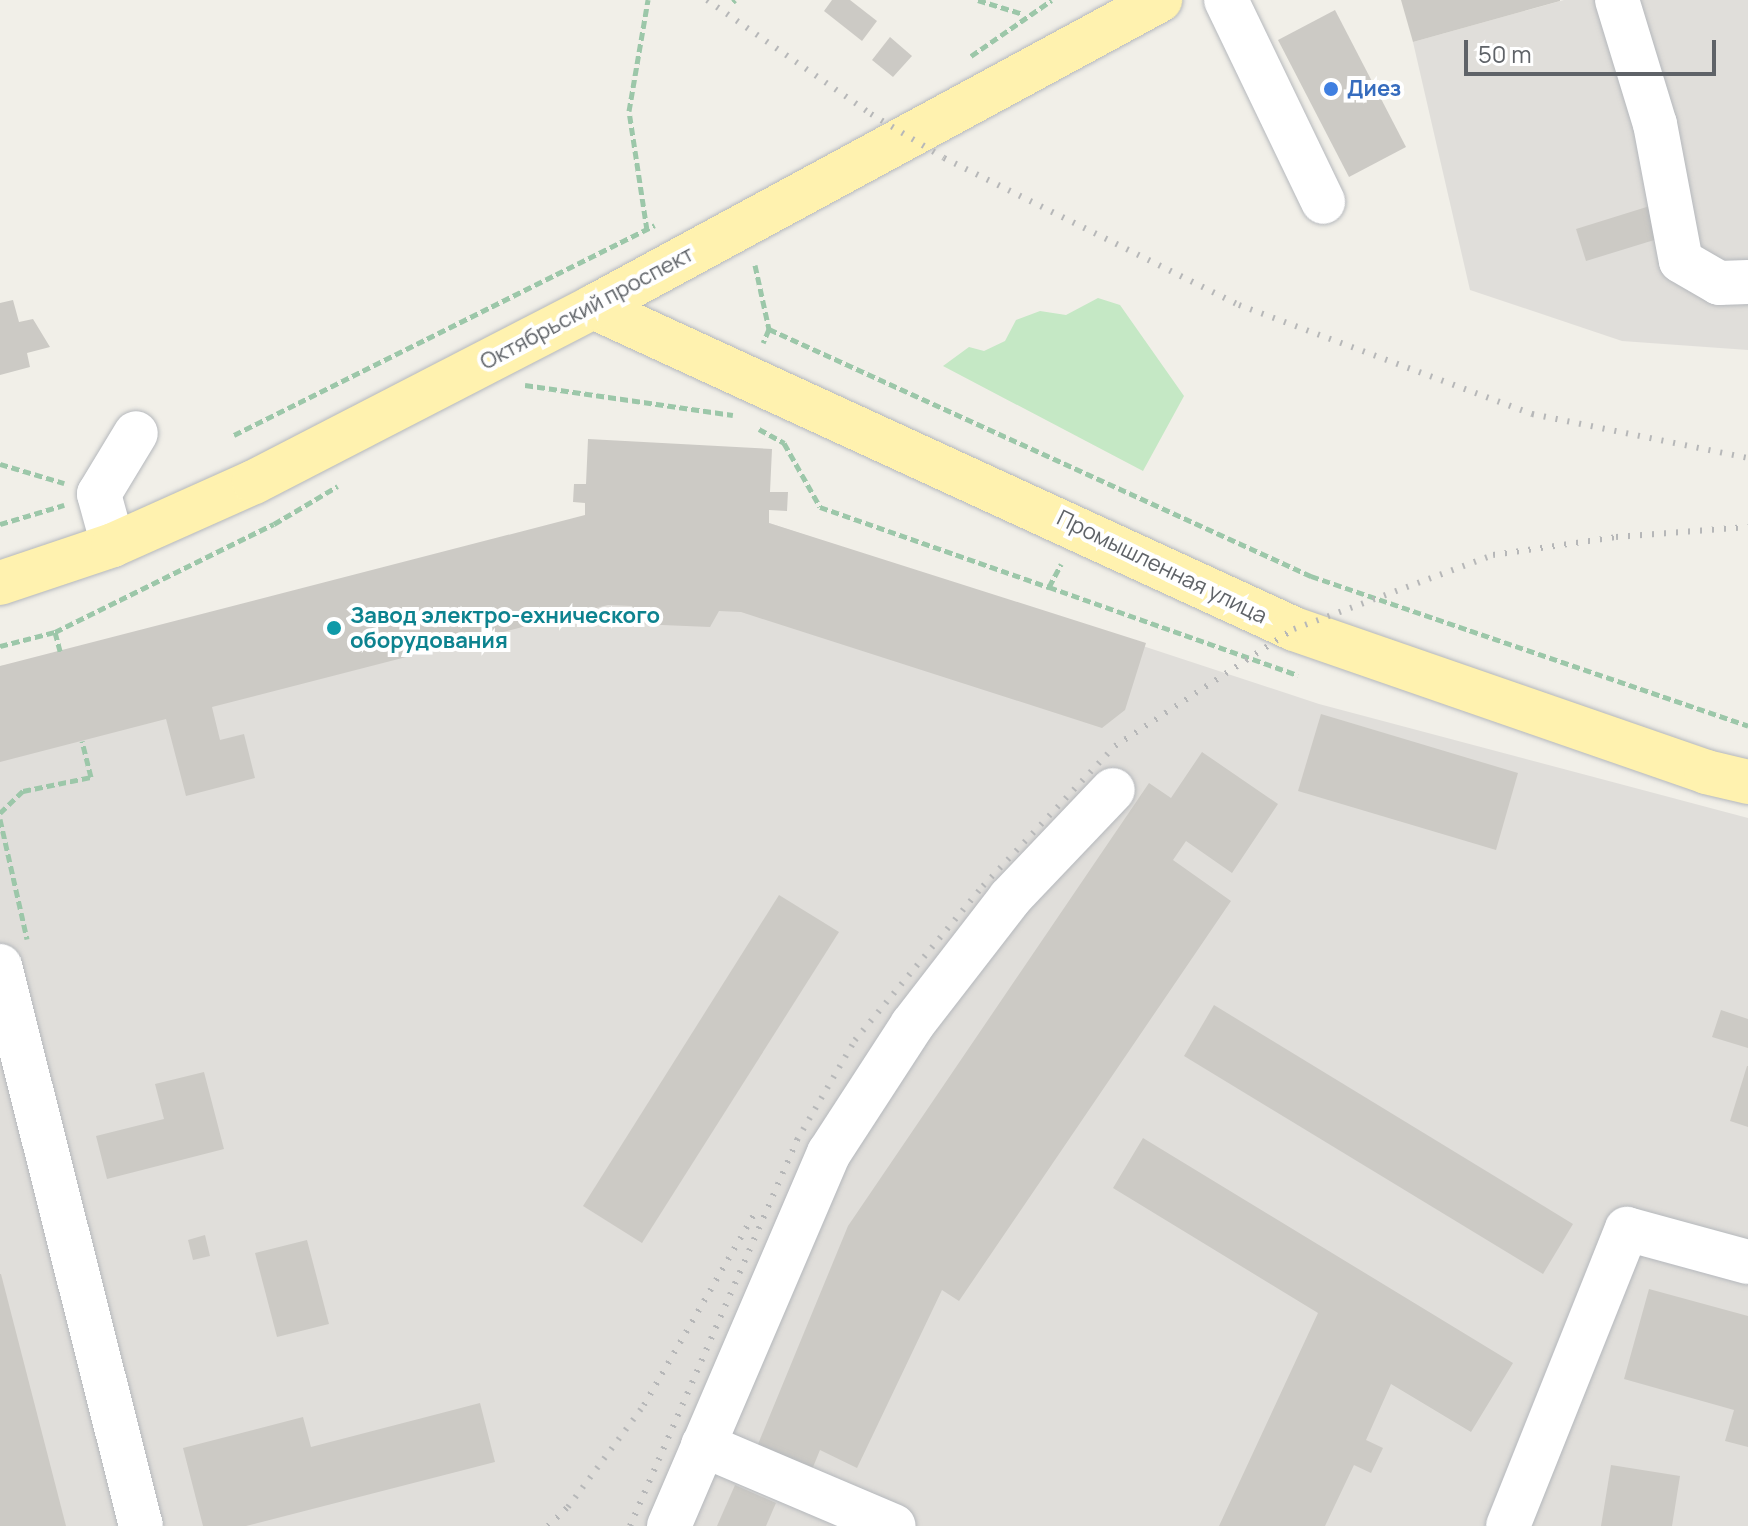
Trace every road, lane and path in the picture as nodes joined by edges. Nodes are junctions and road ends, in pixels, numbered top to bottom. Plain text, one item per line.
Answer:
1 (648, 0) edge
2 (978, 0) edge
3 (1052, 0) edge
4 (1160, 0) edge
5 (1226, 0) edge
6 (1617, 0) edge
7 (1024, 14) junction
8 (966, 59) dead end
9 (1323, 202) dead end
10 (661, 223) dead end
11 (647, 230) junction
12 (1748, 282) edge
13 (593, 307) junction
14 (769, 329) dead end
15 (511, 388) dead end
16 (136, 433) dead end
17 (234, 435) dead end
18 (0, 464) edge
19 (353, 477) dead end
20 (99, 494) junction
21 (0, 524) edge
22 (1080, 527) junction
23 (113, 545) junction
24 (0, 583) edge
25 (55, 632) junction
26 (0, 646) edge
27 (60, 651) dead end
28 (1748, 726) edge
29 (82, 741) dead end
30 (1748, 782) edge
31 (1113, 790) dead end
32 (0, 813) edge
33 (0, 819) edge
34 (7, 954) edge
35 (8, 1030) edge
36 (1748, 1262) edge
37 (703, 1445) junction
38 (141, 1526) edge
39 (669, 1526) edge
40 (894, 1526) edge
41 (1508, 1526) edge

1 - 11 path
2 - 7 path
3 - 7 path
4 - 13 main road, Октябрьский проспект
5 - 9 lane
6 - 12 lane
7 - 8 path
10 - 11 path
11 - 17 path
13 - 22 main road, Промышленная улица
13 - 23 main road, Октябрьский проспект
14 - 28 path
15 - 22 path
16 - 20 lane
18 - 20 path
19 - 25 path
20 - 21 path
20 - 23 lane
22 - 30 main road, Промышленная улица
23 - 24 main road, Октябрьский проспект
25 - 26 path
25 - 27 path
29 - 32 path
31 - 37 lane
33 - 34 path
34 - 35 lane
35 - 38 lane
36 - 41 lane
37 - 39 lane
37 - 40 lane

